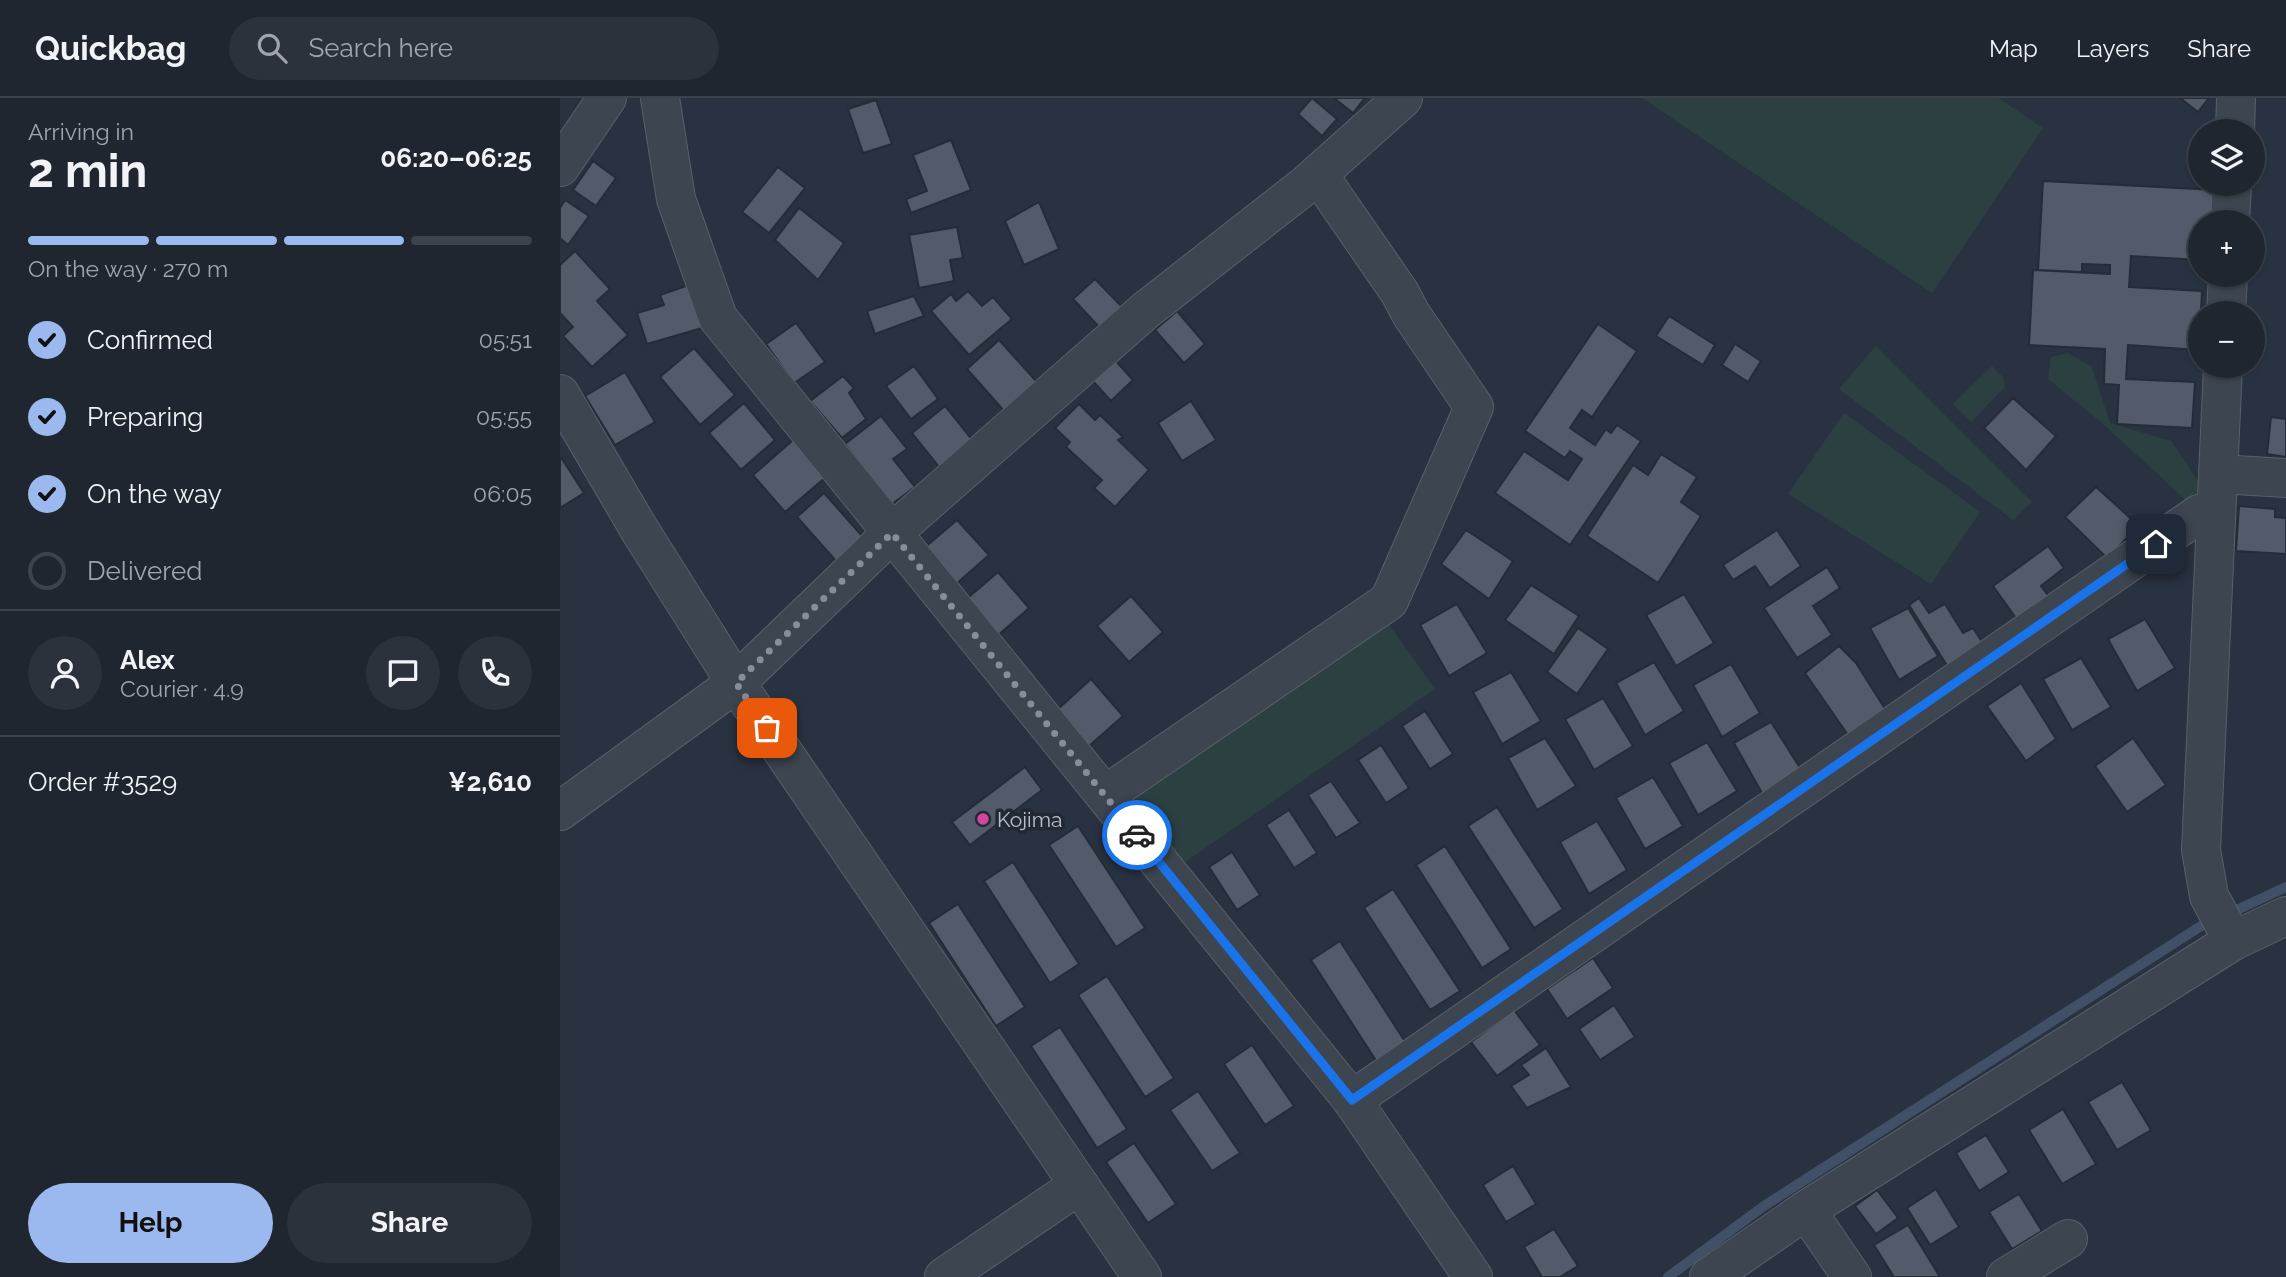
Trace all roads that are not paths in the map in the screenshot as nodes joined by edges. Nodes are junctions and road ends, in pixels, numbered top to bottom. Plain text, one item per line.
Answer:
1 (607, 98) edge
2 (660, 98) edge
3 (1403, 98) edge
4 (2236, 98) edge
5 (2235, 119) edge
6 (560, 167) edge
7 (1318, 174) junction
8 (2223, 378) edge
9 (560, 394) edge
10 (2219, 474) junction
11 (2286, 478) edge
12 (2217, 518) junction
13 (892, 533) junction
14 (736, 683) junction
15 (1105, 795) junction
16 (560, 811) edge
17 (2286, 916) edge
18 (2233, 941) junction
19 (1352, 1100) junction
20 (1079, 1185) junction
21 (1806, 1210) junction
22 (2068, 1239) dead end
23 (944, 1277) edge
24 (1142, 1277) edge
25 (1474, 1277) edge
26 (1709, 1277) edge
27 (1852, 1277) edge
28 (2006, 1277) edge

1 - 6 street
2 - 13 street
3 - 7 street
4 - 5 street
7 - 13 street
7 - 15 street
8 - 10 street
9 - 14 street
10 - 11 street
10 - 12 street
12 - 18 street
12 - 19 street
13 - 14 street
13 - 15 street
14 - 16 street
14 - 20 street
15 - 19 street
17 - 18 street
18 - 21 street
19 - 25 street
20 - 23 street
20 - 24 street
21 - 26 street
21 - 27 street
22 - 28 street

